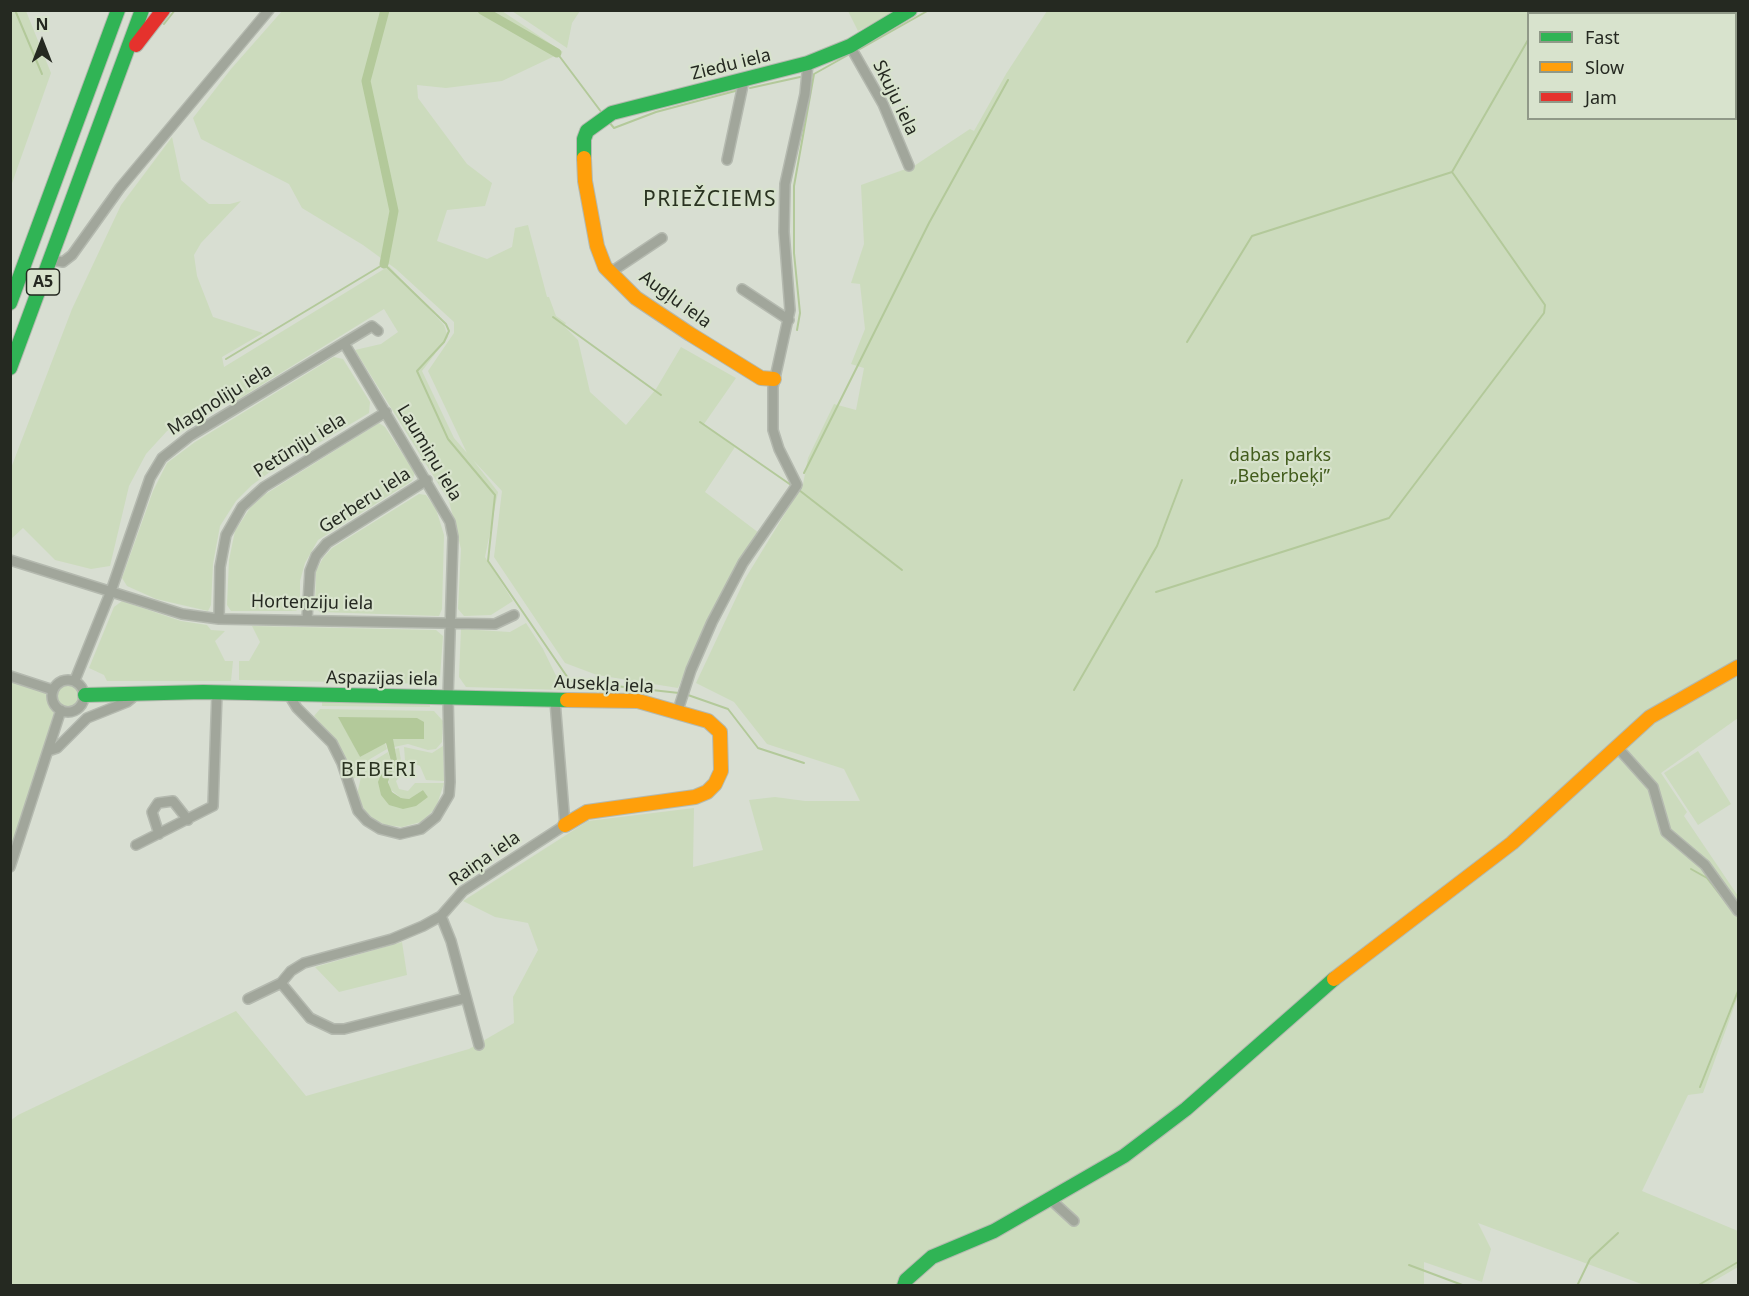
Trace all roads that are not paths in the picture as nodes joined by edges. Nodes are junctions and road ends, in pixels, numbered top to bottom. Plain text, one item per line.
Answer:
1 (110, 10) edge
2 (118, 10) edge
3 (142, 10) edge
4 (163, 10) edge
5 (269, 10) edge
6 (910, 10) edge
7 (109, 37) junction
8 (850, 46) junction
9 (126, 58) junction
10 (808, 63) junction
11 (744, 80) junction
12 (604, 118) joint
13 (727, 160) dead end
14 (909, 166) dead end
15 (663, 238) dead end
16 (51, 260) junction
17 (611, 272) junction
18 (742, 289) dead end
19 (12, 298) edge
20 (789, 320) junction
21 (378, 330) dead end
22 (344, 343) junction
23 (10, 368) edge
24 (774, 379) junction
25 (386, 412) junction
26 (427, 480) junction
27 (10, 560) edge
28 (111, 591) junction
29 (514, 615) dead end
30 (219, 619) junction
31 (307, 619) junction
32 (450, 623) junction
33 (1738, 667) edge
34 (10, 676) edge
35 (75, 680) junction
36 (52, 690) junction
37 (134, 693) junction
38 (217, 693) junction
39 (289, 695) junction
40 (85, 696) junction
41 (448, 698) junction
42 (555, 700) junction
43 (61, 710) junction
44 (678, 710) junction
45 (1618, 748) junction
46 (48, 751) junction
47 (188, 820) junction
48 (565, 825) junction
49 (159, 834) junction
50 (136, 845) dead end
51 (10, 867) edge
52 (1738, 911) edge
53 (441, 916) junction
54 (280, 983) junction
55 (466, 998) junction
56 (248, 999) dead end
57 (479, 1045) dead end
58 (1050, 1198) junction
59 (1074, 1221) dead end
60 (904, 1286) edge

1 - 7 main road
2 - 7 main road, A5
3 - 9 main road, A5
4 - 9 main road
5 - 16 street
6 - 8 main road, Ziedu iela
7 - 19 main road, A5
8 - 10 main road, Ziedu iela
8 - 14 street, Skuju iela
9 - 16 main road, A5
10 - 11 main road, Ziedu iela
10 - 20 street
11 - 12 main road, Ziedu iela
11 - 13 street
12 - 17 main road, Augļu iela
15 - 17 street
16 - 23 main road, A5
17 - 24 main road, Augļu iela
18 - 20 street
20 - 24 street
21 - 22 street, Magnoliju iela
22 - 25 street, Laumiņu iela
22 - 28 street, Magnoliju iela
24 - 44 street
25 - 26 street, Laumiņu iela
25 - 30 street, Petūniju iela
26 - 31 street, Gerberu iela
26 - 32 street, Laumiņu iela
27 - 28 street, Hortenziju iela
28 - 30 street, Hortenziju iela
28 - 35 street, Magnoliju iela
29 - 32 street, Hortenziju iela
30 - 31 street, Hortenziju iela
31 - 32 street, Hortenziju iela
32 - 41 street, Laumiņu iela
33 - 45 main road
34 - 36 street
35 - 36 street
35 - 40 street
36 - 43 street
37 - 38 main road, Aspazijas iela
37 - 40 main road, Aspazijas iela
37 - 46 street
38 - 39 main road, Aspazijas iela
38 - 47 street
39 - 41 main road, Aspazijas iela
39 - 41 street, Aspazijas iela
40 - 43 street
41 - 42 main road, Ausekļa iela
42 - 44 main road, Ausekļa iela
42 - 48 street
43 - 46 street
44 - 48 main road, Ausekļa iela
45 - 52 street
45 - 58 main road
46 - 51 street
47 - 49 street
47 - 49 street
48 - 53 street, Raiņa iela
49 - 50 street
53 - 54 street, Raiņa iela
53 - 55 street
54 - 55 street
54 - 56 street, Raiņa iela
55 - 57 street
58 - 59 street
58 - 60 main road

